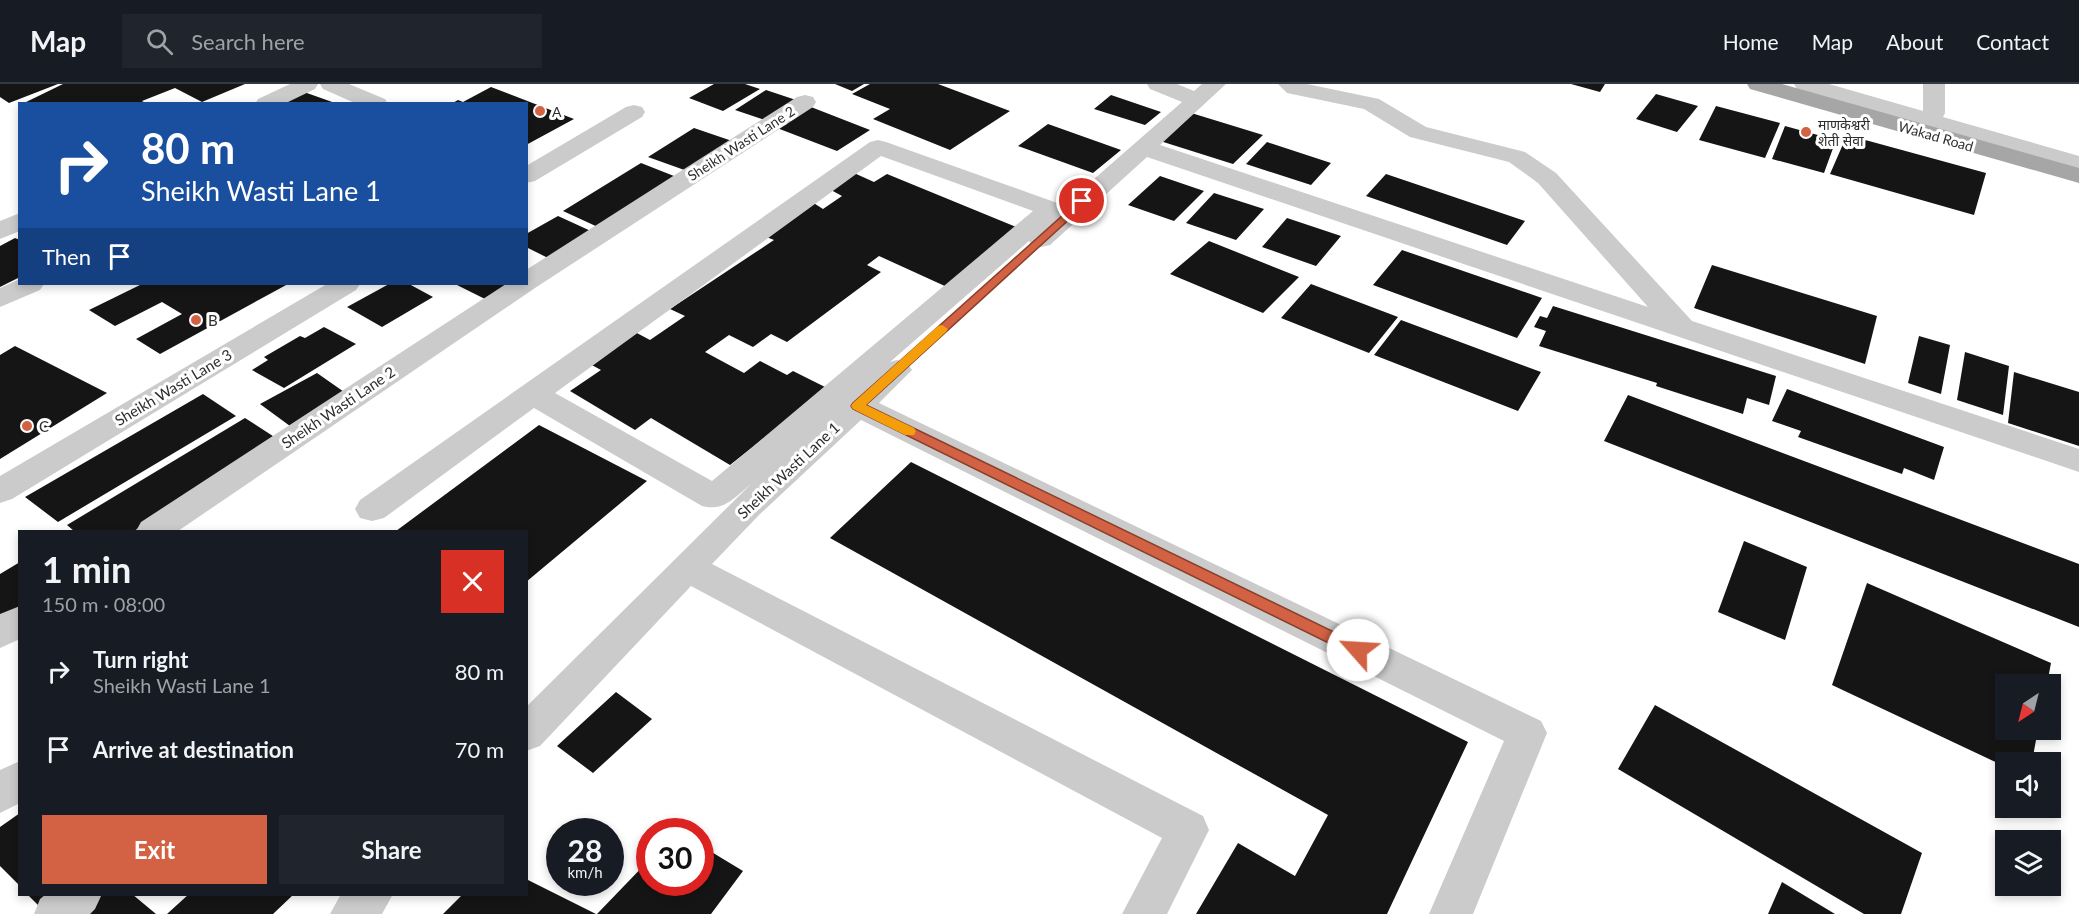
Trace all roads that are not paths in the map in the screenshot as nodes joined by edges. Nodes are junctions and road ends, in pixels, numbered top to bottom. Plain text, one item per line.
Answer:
1 (307, 84) edge
2 (331, 84) edge
3 (1158, 84) edge
4 (1215, 84) edge
5 (1288, 84) edge
6 (1758, 84) edge
7 (1805, 84) edge
8 (1830, 84) edge
9 (1934, 84) edge
10 (1197, 100) junction
11 (270, 102) edge
12 (372, 102) edge
13 (805, 102) dead end
14 (634, 112) dead end
15 (1934, 113) junction
16 (1142, 147) junction
17 (2079, 153) edge
18 (2079, 163) edge
19 (528, 175) edge
20 (2079, 176) edge
21 (1059, 212) junction
22 (18, 222) edge
23 (0, 231) edge
24 (528, 281) edge
25 (28, 285) edge
26 (344, 285) edge
27 (522, 285) edge
28 (0, 299) edge
29 (1683, 329) junction
30 (533, 394) junction
31 (858, 406) junction
32 (2079, 461) edge
33 (0, 490) edge
34 (728, 504) junction
35 (372, 509) dead end
36 (154, 530) edge
37 (688, 568) junction
38 (18, 621) edge
39 (0, 633) edge
40 (528, 732) edge
41 (18, 780) edge
42 (0, 794) edge
43 (78, 896) edge
44 (369, 896) edge
45 (56, 914) edge
46 (352, 914) edge
47 (1144, 914) edge
48 (1451, 914) edge

1 - 11 street
2 - 12 street
3 - 10 street
4 - 10 street, Sheikh Wasti Lane 1
5 - 29 street
6 - 20 main road, Wakad Road
7 - 18 street
8 - 15 main road, Wakad Road
9 - 15 street
10 - 16 street, Sheikh Wasti Lane 1
13 - 24 street, Sheikh Wasti Lane 2
14 - 19 street
15 - 17 main road, Wakad Road
16 - 21 street, Sheikh Wasti Lane 1
16 - 29 street
21 - 30 street
21 - 31 street, Sheikh Wasti Lane 1
21 - 34 street
22 - 23 street
25 - 28 street
26 - 33 street, Sheikh Wasti Lane 3
27 - 36 street, Sheikh Wasti Lane 2
29 - 32 street
30 - 34 street
30 - 35 street
31 - 34 street, Sheikh Wasti Lane 1
31 - 48 street
34 - 37 street, Sheikh Wasti Lane 1
37 - 40 street, Sheikh Wasti Lane 1
37 - 47 street
38 - 39 street
41 - 42 street
43 - 45 street
44 - 46 street

